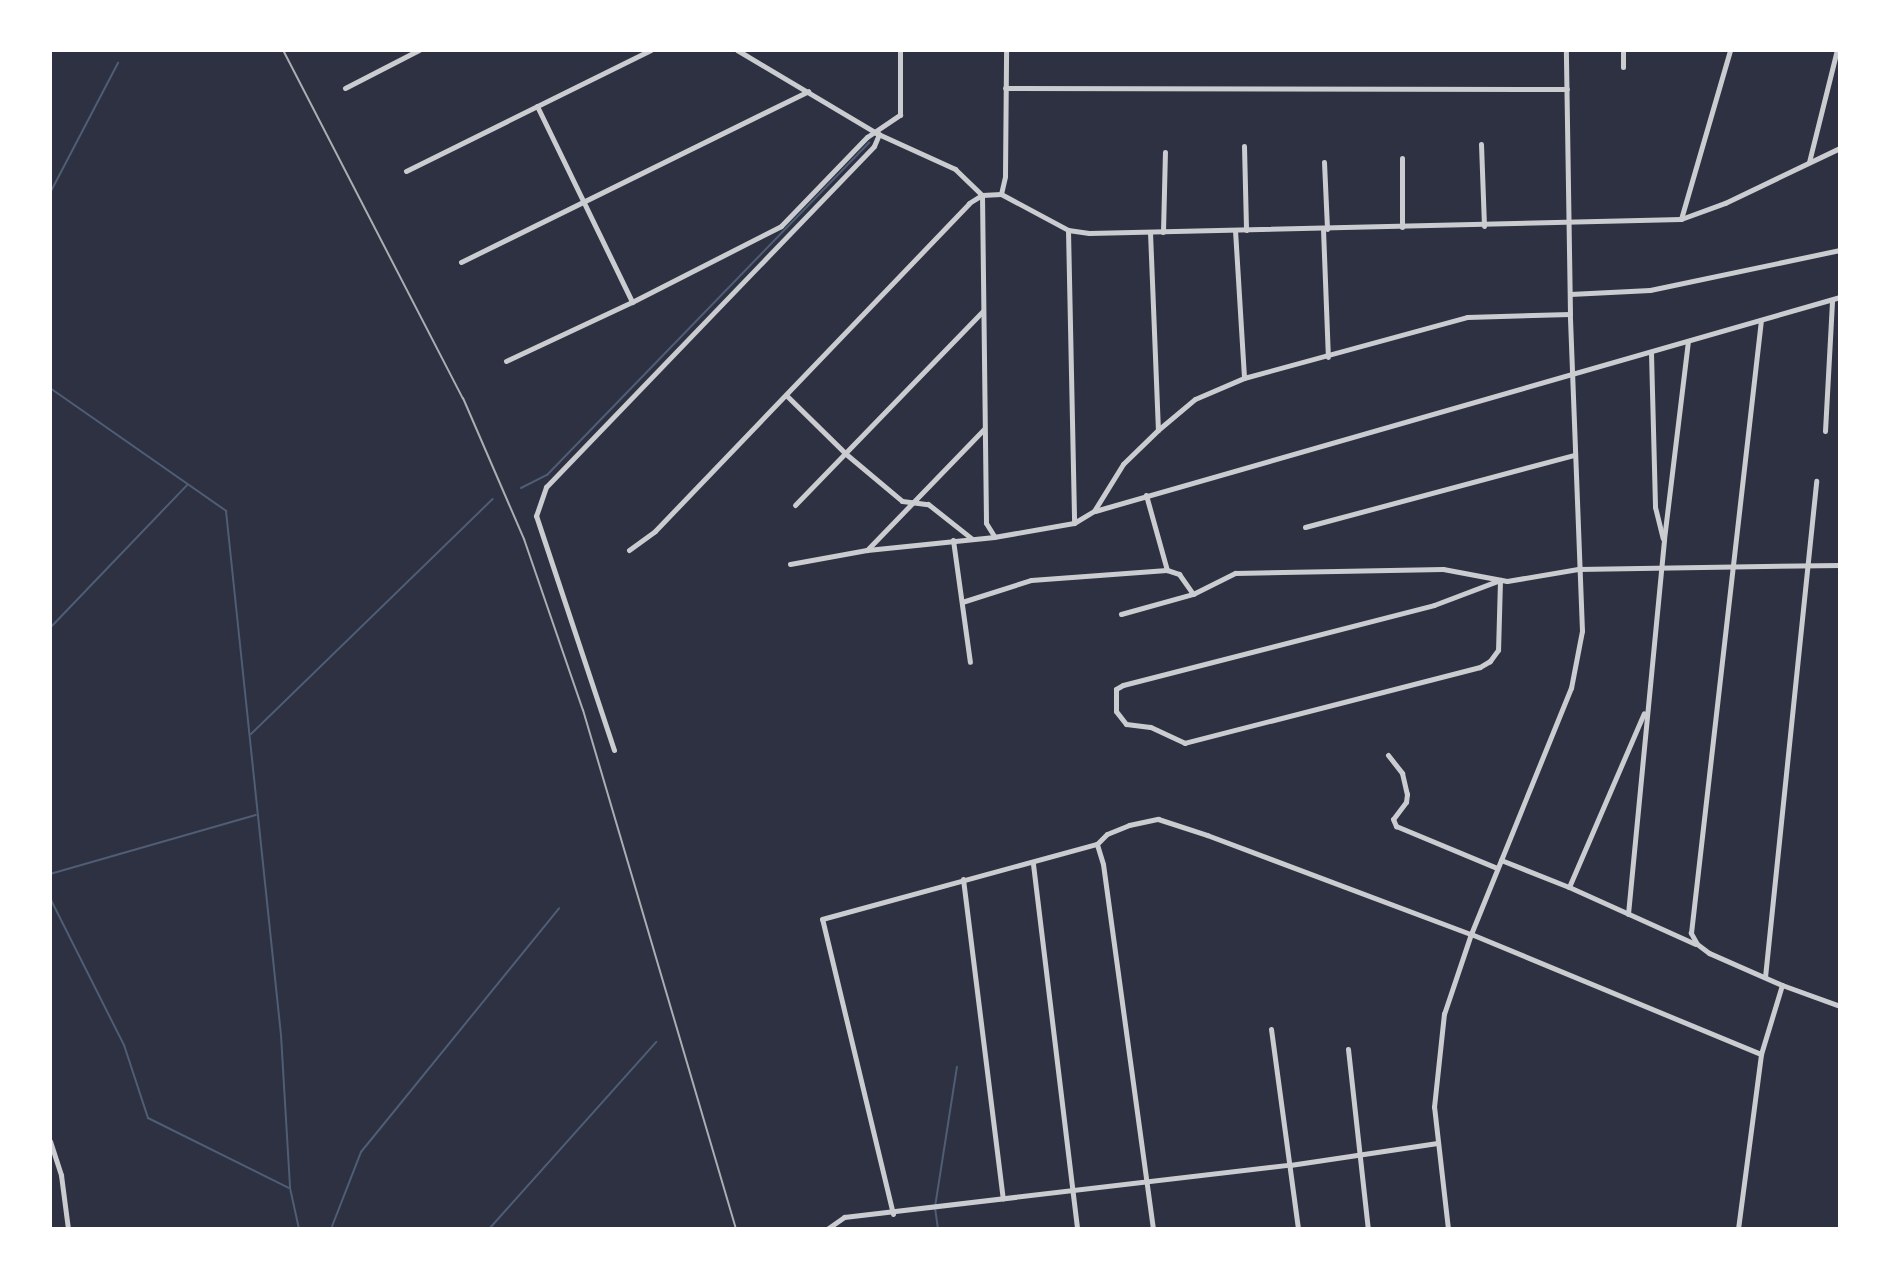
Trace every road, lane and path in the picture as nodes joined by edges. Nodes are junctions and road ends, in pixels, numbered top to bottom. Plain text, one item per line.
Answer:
1 (419, 50) edge
2 (651, 50) edge
3 (737, 50) edge
4 (900, 50) edge
5 (1006, 50) edge
6 (1566, 50) edge
7 (1623, 50) edge
8 (1730, 50) edge
9 (1837, 50) edge
10 (1623, 67) dead end
11 (345, 88) dead end
12 (1005, 88) junction
13 (1567, 89) junction
14 (809, 91) junction
15 (537, 106) junction
16 (878, 134) junction
17 (1481, 144) dead end
18 (1244, 146) dead end
19 (1840, 148) edge
20 (1165, 152) dead end
21 (1402, 158) dead end
22 (1324, 162) dead end
23 (1809, 163) junction
24 (406, 171) dead end
25 (1001, 194) junction
26 (982, 195) junction
27 (583, 202) junction
28 (1681, 219) junction
29 (1570, 224) junction
30 (781, 226) junction
31 (1484, 226) junction
32 (1402, 227) junction
33 (1325, 229) junction
34 (1068, 230) junction
35 (1235, 230) junction
36 (1246, 230) junction
37 (1150, 232) junction
38 (1163, 232) junction
39 (788, 233) junction
40 (1840, 250) edge
41 (461, 262) dead end
42 (1570, 294) junction
43 (1840, 297) edge
44 (1833, 299) junction
45 (632, 302) junction
46 (984, 310) junction
47 (1570, 314) junction
48 (1761, 320) junction
49 (1688, 342) junction
50 (1651, 353) junction
51 (1328, 357) junction
52 (506, 361) dead end
53 (1571, 376) junction
54 (1244, 378) junction
55 (786, 395) junction
56 (985, 428) junction
57 (1158, 430) junction
58 (1825, 431) dead end
59 (846, 454) junction
60 (1574, 455) junction
61 (1816, 481) dead end
62 (1146, 495) junction
63 (911, 502) junction
64 (795, 505) dead end
65 (1094, 511) junction
66 (1074, 523) junction
67 (1305, 527) dead end
68 (994, 537) junction
69 (972, 538) junction
70 (1664, 539) junction
71 (953, 540) junction
72 (629, 550) dead end
73 (867, 550) junction
74 (790, 564) dead end
75 (1734, 565) junction
76 (1807, 565) junction
77 (1840, 565) edge
78 (1662, 567) junction
79 (1578, 569) junction
80 (1167, 570) junction
81 (1500, 580) junction
82 (1193, 594) junction
83 (962, 602) junction
84 (1121, 614) dead end
85 (970, 662) dead end
86 (1646, 708) junction
87 (614, 750) dead end
88 (1388, 755) dead end
89 (1097, 844) junction
90 (1501, 860) junction
91 (1033, 864) junction
92 (1497, 868) junction
93 (963, 879) junction
94 (1569, 887) junction
95 (1628, 914) junction
96 (1471, 934) junction
97 (1697, 944) junction
98 (1765, 977) junction
99 (1782, 985) junction
100 (1840, 1006) edge
101 (1271, 1029) dead end
102 (1348, 1049) dead end
103 (1761, 1054) junction
104 (50, 1141) edge
105 (1437, 1143) junction
106 (1358, 1155) junction
107 (1290, 1165) junction
108 (1146, 1181) junction
109 (1073, 1192) junction
110 (1003, 1199) junction
111 (893, 1214) junction
112 (68, 1229) edge
113 (827, 1229) edge
114 (1077, 1229) edge
115 (1153, 1229) edge
116 (1298, 1229) edge
117 (1368, 1229) edge
118 (1448, 1229) edge
119 (1738, 1229) edge

1 - 11 street
2 - 15 street
3 - 14 street
4 - 16 street
5 - 12 street
6 - 13 street
7 - 10 street
8 - 28 street
9 - 23 street
12 - 13 street
12 - 25 street
13 - 29 street
14 - 16 street
14 - 27 street
15 - 24 street
15 - 27 street
16 - 26 street
16 - 30 street
16 - 39 street
17 - 31 street
18 - 36 street
19 - 23 street
20 - 38 street
21 - 32 street
22 - 33 street
23 - 28 street
25 - 26 street
25 - 34 street
26 - 46 street
26 - 55 street
27 - 41 street
27 - 45 street
28 - 29 street
29 - 31 street
29 - 42 street
30 - 39 street
30 - 45 street
31 - 32 street
32 - 33 street
33 - 36 street
33 - 51 street
34 - 37 street
34 - 66 street
35 - 36 street
35 - 38 street
35 - 54 street
37 - 38 street
37 - 57 street
39 - 87 street
40 - 42 street
42 - 47 street
43 - 44 street
44 - 48 street
44 - 58 street
45 - 52 street
46 - 56 street
46 - 59 street
47 - 51 street
47 - 53 street
48 - 49 street
48 - 75 street
49 - 50 street
49 - 70 street
50 - 53 street
50 - 70 street
51 - 54 street
53 - 60 street
53 - 62 street
54 - 57 street
55 - 59 street
55 - 72 street
56 - 63 street
56 - 68 street
57 - 65 street
59 - 63 street
59 - 64 street
60 - 67 street
60 - 79 street
61 - 76 street
62 - 65 street
62 - 80 street
63 - 69 street
63 - 73 street
65 - 66 street
66 - 68 street
68 - 69 street
69 - 71 street
70 - 78 street
71 - 73 street
71 - 83 street
73 - 74 street
75 - 76 street
75 - 78 street
75 - 97 street
76 - 77 street
76 - 98 street
78 - 79 street
78 - 86 street
79 - 81 street
79 - 90 street
80 - 82 street
80 - 83 street
81 - 81 street
81 - 82 street
82 - 84 street
83 - 85 street
86 - 94 street
86 - 95 street
88 - 92 street
89 - 91 street
89 - 96 street
89 - 108 street
90 - 92 street
90 - 94 street
91 - 93 street
91 - 109 street
92 - 96 street
93 - 110 street
93 - 111 street
94 - 95 street
95 - 97 street
96 - 103 street
96 - 105 street
97 - 98 street
98 - 99 street
99 - 100 street
99 - 103 street
101 - 107 street
102 - 106 street
103 - 119 street
104 - 112 street
105 - 106 street
105 - 118 street
106 - 107 street
106 - 117 street
107 - 108 street
107 - 116 street
108 - 109 street
108 - 115 street
109 - 110 street
109 - 114 street
110 - 111 street
111 - 113 street

